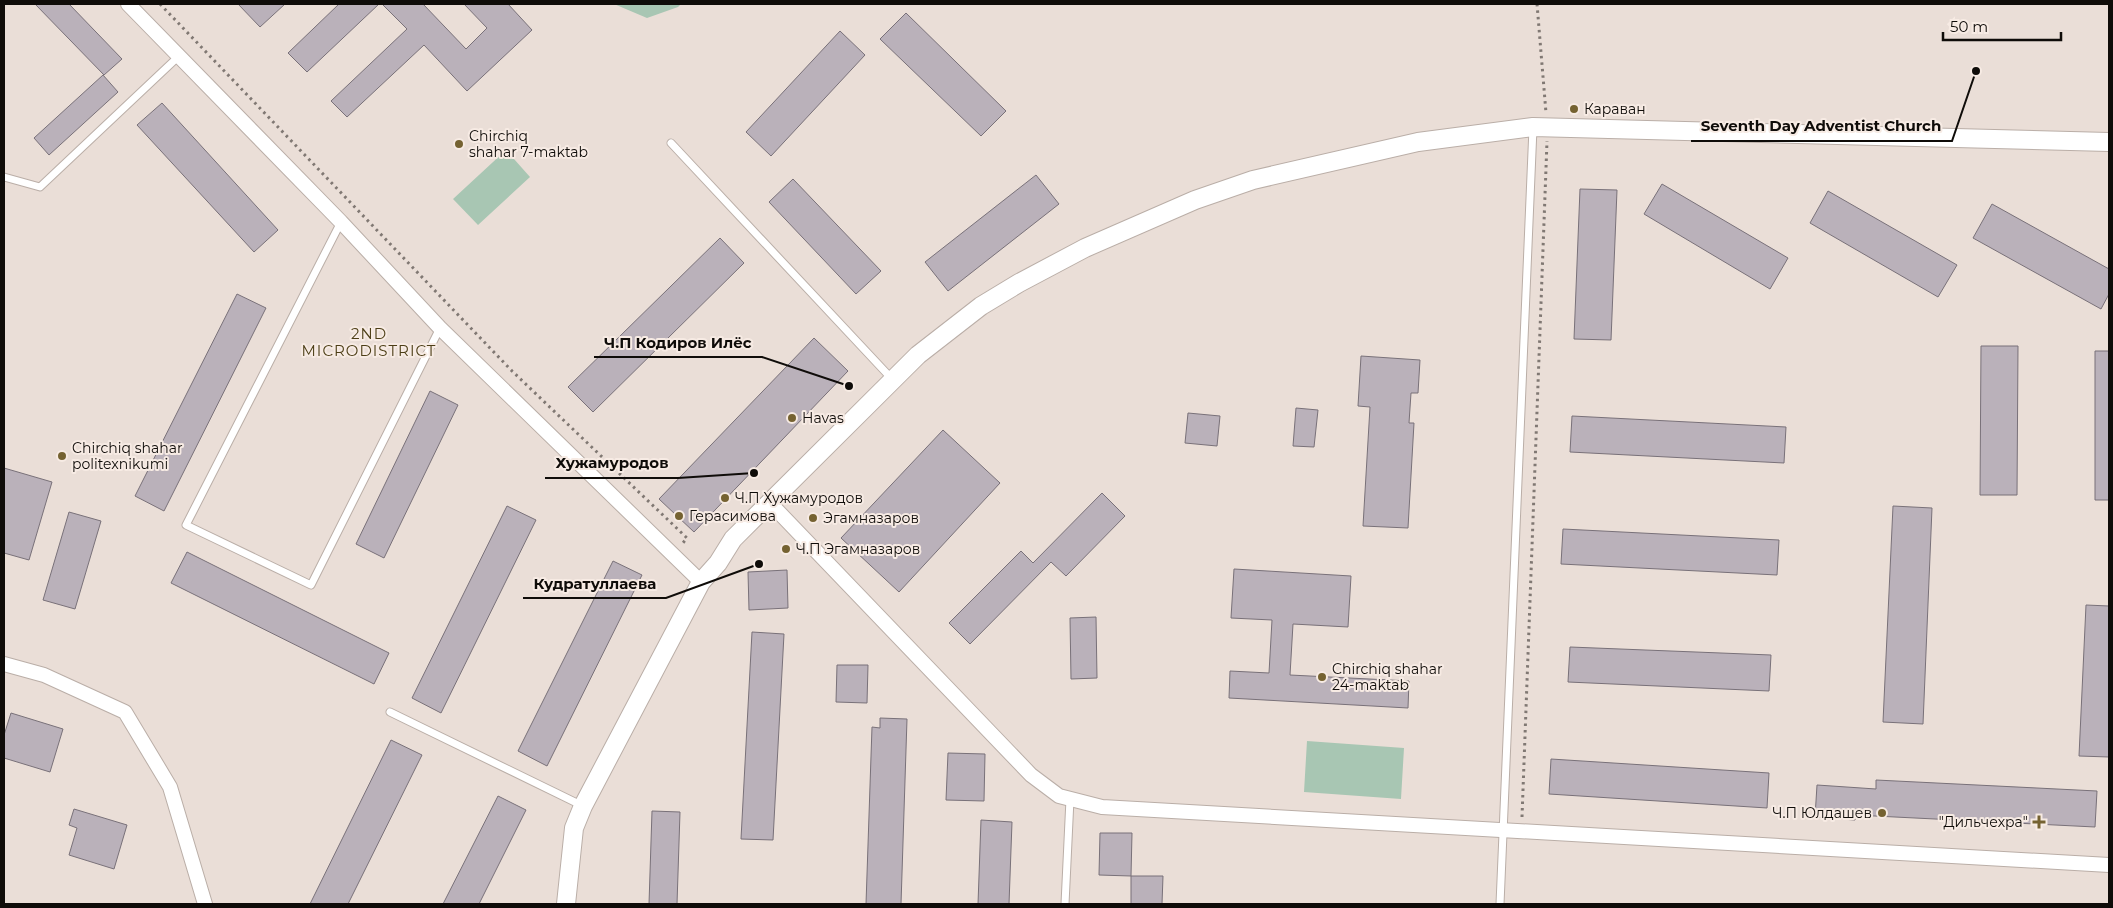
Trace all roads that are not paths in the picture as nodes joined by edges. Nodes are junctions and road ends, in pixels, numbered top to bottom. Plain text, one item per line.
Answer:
1 (128, 4) edge
2 (180, 56) junction
3 (1540, 126) junction
4 (2109, 142) edge
5 (671, 144) dead end
6 (4, 177) edge
7 (341, 222) junction
8 (440, 328) junction
9 (892, 379) junction
10 (770, 503) junction
11 (701, 582) junction
12 (4, 664) edge
13 (390, 712) dead end
14 (1070, 799) junction
15 (583, 806) junction
16 (1502, 832) junction
17 (2109, 865) edge
18 (205, 904) edge
19 (566, 904) edge
20 (1066, 904) edge
21 (1500, 904) edge

1 - 2 street
2 - 6 lane
2 - 7 street
3 - 4 street
3 - 9 street
3 - 16 lane
5 - 9 lane
7 - 8 street
7 - 8 lane
8 - 11 street
9 - 10 street
10 - 11 street
10 - 14 street
11 - 15 street
12 - 18 street
13 - 15 lane
14 - 16 street
14 - 20 lane
15 - 19 street
16 - 17 street
16 - 21 lane

